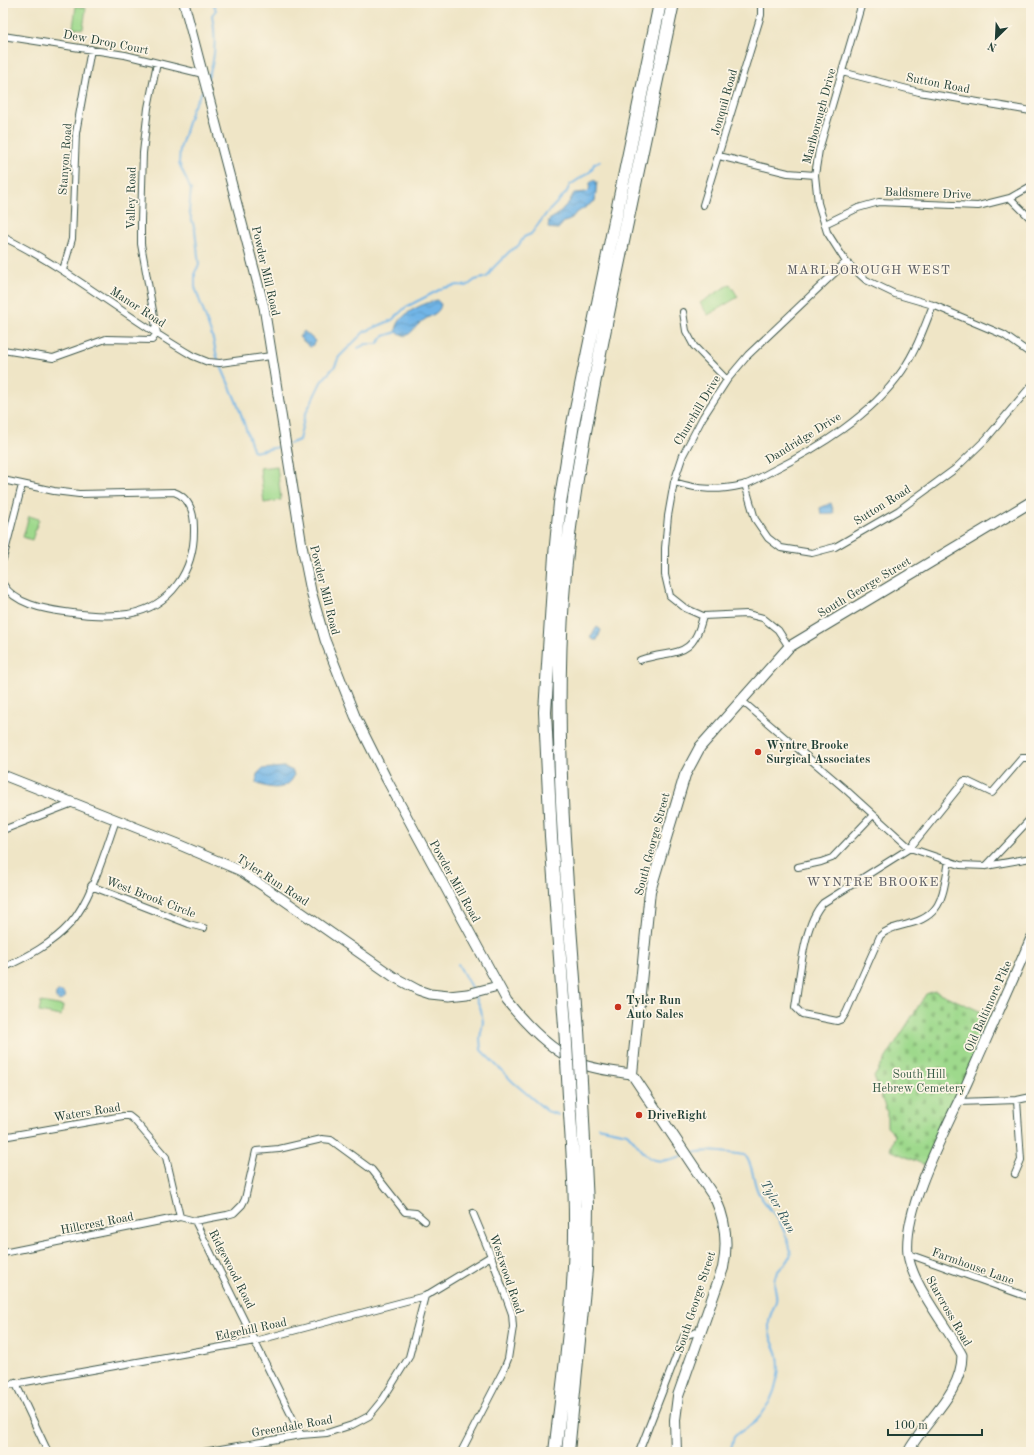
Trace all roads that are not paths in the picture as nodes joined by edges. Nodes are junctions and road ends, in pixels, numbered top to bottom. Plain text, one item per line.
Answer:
1 (184, 3) edge
2 (660, 3) edge
3 (673, 3) edge
4 (761, 3) edge
5 (862, 3) edge
6 (3, 36) edge
7 (91, 49) junction
8 (157, 63) junction
9 (842, 72) junction
10 (204, 76) junction
11 (1031, 111) edge
12 (719, 156) junction
13 (815, 175) junction
14 (1031, 186) edge
15 (1010, 198) junction
16 (703, 205) dead end
17 (1031, 219) edge
18 (824, 224) junction
19 (3, 237) edge
20 (846, 262) junction
21 (63, 270) junction
22 (933, 305) junction
23 (683, 312) dead end
24 (158, 333) junction
25 (3, 350) edge
26 (1031, 354) edge
27 (271, 356) junction
28 (727, 380) junction
29 (1031, 386) edge
30 (3, 480) edge
31 (674, 482) junction
32 (745, 484) junction
33 (22, 485) junction
34 (1031, 502) edge
35 (3, 559) edge
36 (3, 584) edge
37 (703, 616) junction
38 (789, 648) junction
39 (640, 660) dead end
40 (741, 700) junction
41 (1031, 758) edge
42 (3, 775) edge
43 (73, 803) junction
44 (873, 815) junction
45 (1031, 818) edge
46 (116, 820) junction
47 (3, 830) edge
48 (910, 848) junction
49 (1031, 858) edge
50 (949, 861) junction
51 (986, 866) junction
52 (798, 867) dead end
53 (91, 886) junction
54 (204, 928) dead end
55 (1031, 938) edge
56 (3, 968) edge
57 (498, 986) junction
58 (632, 1074) junction
59 (1031, 1097) edge
60 (1017, 1100) junction
61 (958, 1102) junction
62 (3, 1137) edge
63 (927, 1170) joint
64 (1015, 1174) dead end
65 (473, 1213) dead end
66 (180, 1217) junction
67 (195, 1221) junction
68 (425, 1221) dead end
69 (3, 1253) edge
70 (908, 1254) junction
71 (491, 1256) junction
72 (425, 1296) junction
73 (1031, 1298) edge
74 (700, 1331) junction
75 (255, 1341) junction
76 (15, 1382) junction
77 (3, 1386) edge
78 (301, 1435) junction
79 (48, 1452) edge
80 (203, 1452) edge
81 (461, 1452) edge
82 (555, 1452) edge
83 (568, 1452) edge
84 (639, 1452) edge
85 (676, 1452) edge
86 (908, 1452) edge

1 - 10 street, Powder Mill Road
2 - 82 highway, bridge
3 - 83 highway, bridge
4 - 12 street, Jonquil Road
5 - 9 street, Marlborough Drive
6 - 7 street, Dew Drop Court
7 - 8 street, Dew Drop Court
7 - 21 street, Stanyon Road
8 - 10 street, Dew Drop Court
8 - 24 street, Valley Road
9 - 11 street, Sutton Road
9 - 13 street, Marlborough Drive
10 - 27 street, Powder Mill Road
12 - 13 street
12 - 16 street, Jonquil Road
13 - 18 street, Marlborough Drive
14 - 15 street, Baldsmere Drive
15 - 17 street
15 - 18 street, Baldsmere Drive
18 - 20 street, Marlborough Drive
19 - 21 street, Manor Road
20 - 22 street, Marlborough Drive
20 - 28 street, Churchill Drive
21 - 24 street, Manor Road
22 - 26 street, Marlborough Drive
22 - 32 street, Dandridge Drive
23 - 28 street
24 - 25 street
24 - 27 street, Manor Road
27 - 57 street, Powder Mill Road
28 - 31 street, Churchill Drive
29 - 32 street, Sutton Road
30 - 33 street
31 - 32 street, Dandridge Drive
31 - 37 street, Churchill Drive
33 - 35 street
33 - 36 street
34 - 38 main road, South George Street
37 - 38 street, Churchill Drive
37 - 39 street
38 - 40 main road, South George Street
40 - 44 street
40 - 58 main road, South George Street
41 - 48 street
42 - 43 street, Tyler Run Road
43 - 46 street, Tyler Run Road
43 - 47 street
44 - 48 street
44 - 52 street
45 - 51 street
46 - 53 street
46 - 57 street, Tyler Run Road
48 - 50 street
48 - 50 street
49 - 51 street
50 - 51 street
53 - 54 street, West Brook Circle
53 - 56 street
55 - 61 street, Old Baltimore Pike
57 - 58 street, Powder Mill Road
58 - 74 main road, South George Street
59 - 60 street
60 - 61 street
60 - 64 street
61 - 63 street, Old Baltimore Pike
62 - 66 street, Waters Road
63 - 70 street, Starcross Road
65 - 71 street, Westwood Road
66 - 67 street, Hillcrest Road
66 - 69 street, Hillcrest Road
67 - 68 street
67 - 75 street, Ridgewood Road
70 - 73 street, Farmhouse Lane
70 - 86 street, Starcross Road
71 - 72 street, Edgehill Road
71 - 81 street, Westwood Road
72 - 75 street, Edgehill Road
72 - 78 street, Greendale Road
74 - 84 street
74 - 85 main road, South George Street
75 - 76 street, Edgehill Road
75 - 78 street, Ridgewood Road
76 - 77 street, Edgehill Road
76 - 79 street
78 - 80 street, Greendale Road

